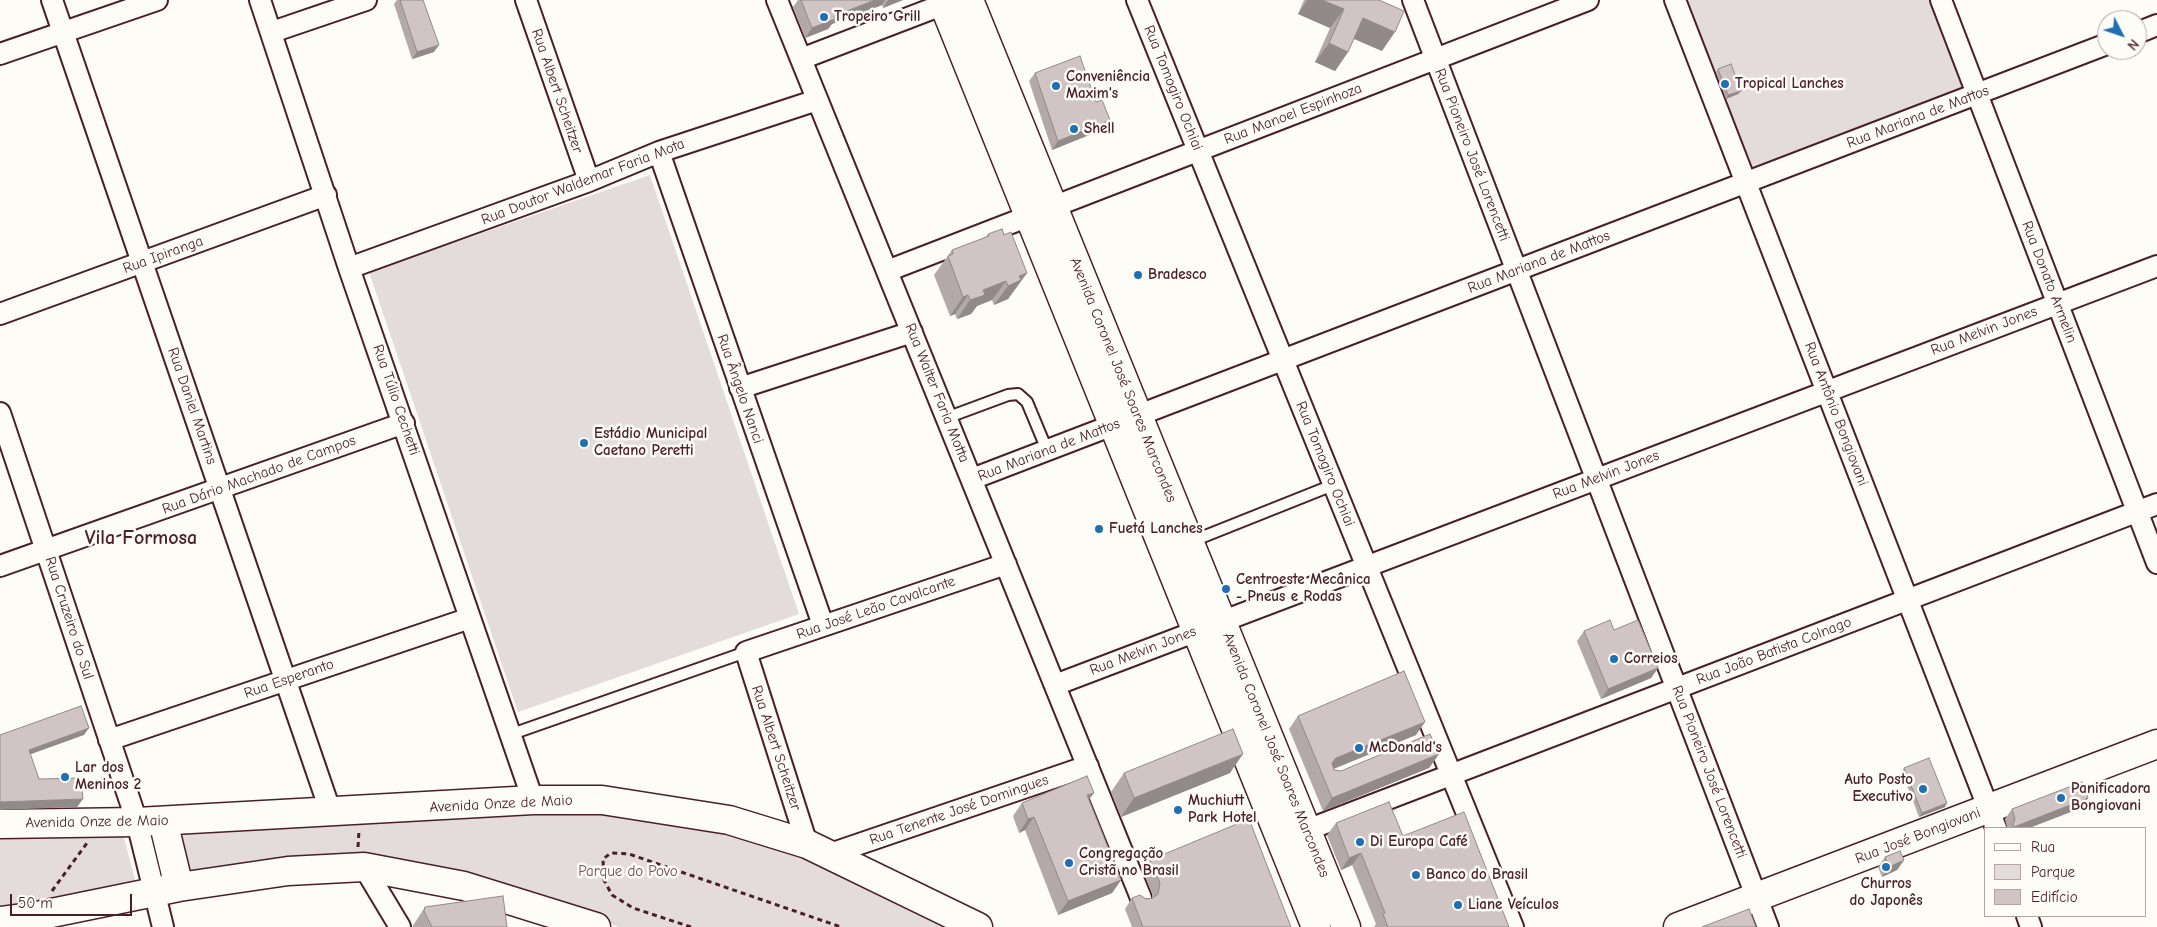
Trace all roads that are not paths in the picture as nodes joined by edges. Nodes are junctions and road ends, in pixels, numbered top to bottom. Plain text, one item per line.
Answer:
1 (52, 0) edge
2 (157, 0) edge
3 (260, 0) edge
4 (366, 0) edge
5 (526, 0) edge
6 (777, 0) edge
7 (1137, 0) edge
8 (1413, 0) edge
9 (1588, 0) edge
10 (1675, 0) edge
11 (1941, 0) edge
12 (952, 1) edge
13 (63, 32) junction
14 (272, 32) junction
15 (2097, 48) edge
16 (0, 54) edge
17 (801, 59) junction
18 (1436, 59) junction
19 (1977, 94) junction
20 (817, 100) junction
21 (1198, 151) junction
22 (659, 152) junction
23 (589, 182) junction
24 (1746, 183) junction
25 (326, 195) junction
26 (1041, 211) junction
27 (143, 263) junction
28 (2157, 266) edge
29 (349, 268) junction
30 (887, 271) junction
31 (1517, 271) junction
32 (2057, 304) junction
33 (0, 314) edge
34 (912, 332) junction
35 (1283, 360) junction
36 (740, 388) junction
37 (1827, 391) junction
38 (0, 413) edge
39 (946, 418) junction
40 (1126, 420) junction
41 (404, 423) junction
42 (1048, 450) junction
43 (1596, 479) junction
44 (972, 480) junction
45 (1333, 484) junction
46 (221, 488) junction
47 (2157, 504) edge
48 (2137, 512) junction
49 (1189, 542) junction
50 (47, 551) junction
51 (2157, 563) edge
52 (1006, 564) junction
53 (0, 566) edge
54 (1366, 566) junction
55 (1908, 600) junction
56 (470, 618) junction
57 (1222, 622) junction
58 (823, 625) junction
59 (1196, 631) junction
60 (746, 652) junction
61 (286, 680) junction
62 (1055, 685) junction
63 (1677, 688) junction
64 (509, 735) junction
65 (109, 740) junction
66 (2157, 744) edge
67 (1088, 766) junction
68 (1451, 775) junction
69 (533, 800) junction
70 (331, 813) junction
71 (1993, 819) edge
72 (163, 821) junction
73 (136, 822) junction
74 (0, 824) edge
75 (1307, 830) junction
76 (818, 849) junction
77 (361, 857) junction
78 (166, 889) junction
79 (1756, 896) junction
80 (1141, 898) edge
81 (0, 921) edge
82 (163, 927) edge
83 (400, 927) edge
84 (596, 927) edge
85 (978, 927) edge
86 (1316, 927) edge
87 (1346, 927) edge
88 (1513, 927) edge
89 (1678, 927) edge
90 (1768, 927) edge

1 - 13 street, Rua Daniel Martins
2 - 13 street
3 - 14 street, Rua Túlio Cechetti
4 - 14 street
5 - 23 street, Rua Albert Scheitzer
6 - 17 street, Rua Walter Faria Motta
7 - 21 street, Rua Tomogiro Ochiai
8 - 18 street, Rua Pioneiro José Lorencetti
9 - 18 street, Rua Manoel Espinhoza
10 - 24 street, Rua Antônio Bongiovani
11 - 19 street, Rua Donato Armelin
12 - 17 street
12 - 26 street, Avenida Coronel José Soares Marcondes
13 - 16 street
13 - 27 street, Rua Daniel Martins
14 - 25 street, Rua Túlio Cechetti
15 - 19 street, Rua Mariana de Mattos
17 - 20 street, Rua Walter Faria Motta
18 - 21 street, Rua Manoel Espinhoza
18 - 31 street, Rua Pioneiro José Lorencetti
19 - 24 street, Rua Mariana de Mattos
19 - 32 street, Rua Donato Armelin
20 - 22 street, Rua Doutor Waldemar Faria Mota
20 - 30 street, Rua Walter Faria Motta
21 - 26 street, Rua Manoel Espinhoza
21 - 35 street, Rua Tomogiro Ochiai
22 - 23 street, Rua Doutor Waldemar Faria Mota
22 - 36 street, Rua Ângelo Nanci
23 - 29 street, Rua Doutor Waldemar Faria Mota
24 - 31 street, Rua Mariana de Mattos
24 - 37 street, Rua Antônio Bongiovani
25 - 27 street, Rua Ipiranga
25 - 29 street, Rua Túlio Cechetti
26 - 30 street, Rua Manoel Espinhoza
26 - 40 street, Avenida Coronel José Soares Marcondes
27 - 33 street, Rua Ipiranga
27 - 46 street, Rua Daniel Martins
28 - 32 street, Rua Melvin Jones
29 - 41 street, Rua Túlio Cechetti
30 - 34 street, Rua Walter Faria Motta
31 - 35 street, Rua Mariana de Mattos
31 - 43 street, Rua Pioneiro José Lorencetti
32 - 37 street, Rua Melvin Jones
32 - 48 street, Rua Donato Armelin
34 - 36 street
34 - 39 street, Rua Walter Faria Motta
35 - 40 street, Rua Mariana de Mattos
35 - 45 street, Rua Tomogiro Ochiai
36 - 58 street, Rua Ângelo Nanci
37 - 43 street, Rua Melvin Jones
37 - 55 street, Rua Antônio Bongiovani
38 - 50 street, Rua Cruzeiro do Sul
39 - 42 lane
39 - 44 street, Rua Walter Faria Motta
40 - 42 street, Rua Mariana de Mattos
40 - 49 street, Avenida Coronel José Soares Marcondes
40 - 59 street, Avenida Coronel José Soares Marcondes
41 - 46 street, Rua Dário Machado de Campos
41 - 56 street, Rua Túlio Cechetti
42 - 44 street, Rua Mariana de Mattos
43 - 54 street, Rua Melvin Jones
43 - 63 street, Rua Pioneiro José Lorencetti
44 - 52 street, Rua Walter Faria Motta
45 - 49 lane
45 - 54 street, Rua Tomogiro Ochiai
46 - 50 street, Rua Dário Machado de Campos
46 - 61 street, Rua Daniel Martins
47 - 48 street, Rua João Batista Colnago
48 - 51 street, Rua Donato Armelin
48 - 55 street, Rua João Batista Colnago
49 - 57 street, Avenida Coronel José Soares Marcondes
50 - 53 street, Rua Dário Machado de Campos
50 - 65 street, Rua Cruzeiro do Sul
52 - 58 street, Rua José Leão Cavalcante
52 - 62 street, Rua Walter Faria Motta
54 - 57 street, Rua Melvin Jones
54 - 68 street, Rua Tomogiro Ochiai
55 - 63 street, Rua João Batista Colnago
55 - 71 street, Rua Antônio Bongiovani
56 - 61 street, Rua Esperanto
56 - 64 street, Rua Túlio Cechetti
57 - 59 street, Rua Melvin Jones
57 - 75 street, Avenida Coronel José Soares Marcondes
58 - 60 street, Rua José Leão Cavalcante
59 - 62 street, Rua Melvin Jones
59 - 86 street, Avenida Coronel José Soares Marcondes
60 - 64 lane
60 - 76 street, Rua Albert Scheitzer
61 - 65 street, Rua Esperanto
61 - 70 street, Rua Daniel Martins
62 - 67 street, Rua Walter Faria Motta
63 - 68 street, Rua João Batista Colnago
63 - 79 street, Rua Pioneiro José Lorencetti
64 - 69 street, Rua Túlio Cechetti
65 - 73 street, Rua Cruzeiro do Sul
66 - 71 street, Rua José Bongiovani
67 - 76 street, Rua Tenente José Domingues
67 - 80 street, Rua Walter Faria Motta
68 - 75 street, Rua João Batista Colnago
68 - 88 street, Rua Tomogiro Ochiai
69 - 70 street, Avenida Onze de Maio
69 - 76 street, Avenida Onze de Maio
70 - 72 street, Avenida Onze de Maio
71 - 79 street, Rua José Bongiovani
72 - 73 street, Avenida Onze de Maio
72 - 78 street
73 - 74 street, Avenida Onze de Maio
73 - 78 street, Rua Cruzeiro do Sul
75 - 87 street, Avenida Coronel José Soares Marcondes
76 - 85 street, Avenida Onze de Maio
77 - 78 street
77 - 83 street
77 - 84 street
78 - 81 street
78 - 82 street, Rua Cruzeiro do Sul
79 - 89 street, Rua José Bongiovani
79 - 90 street, Rua Pioneiro José Lorencetti

